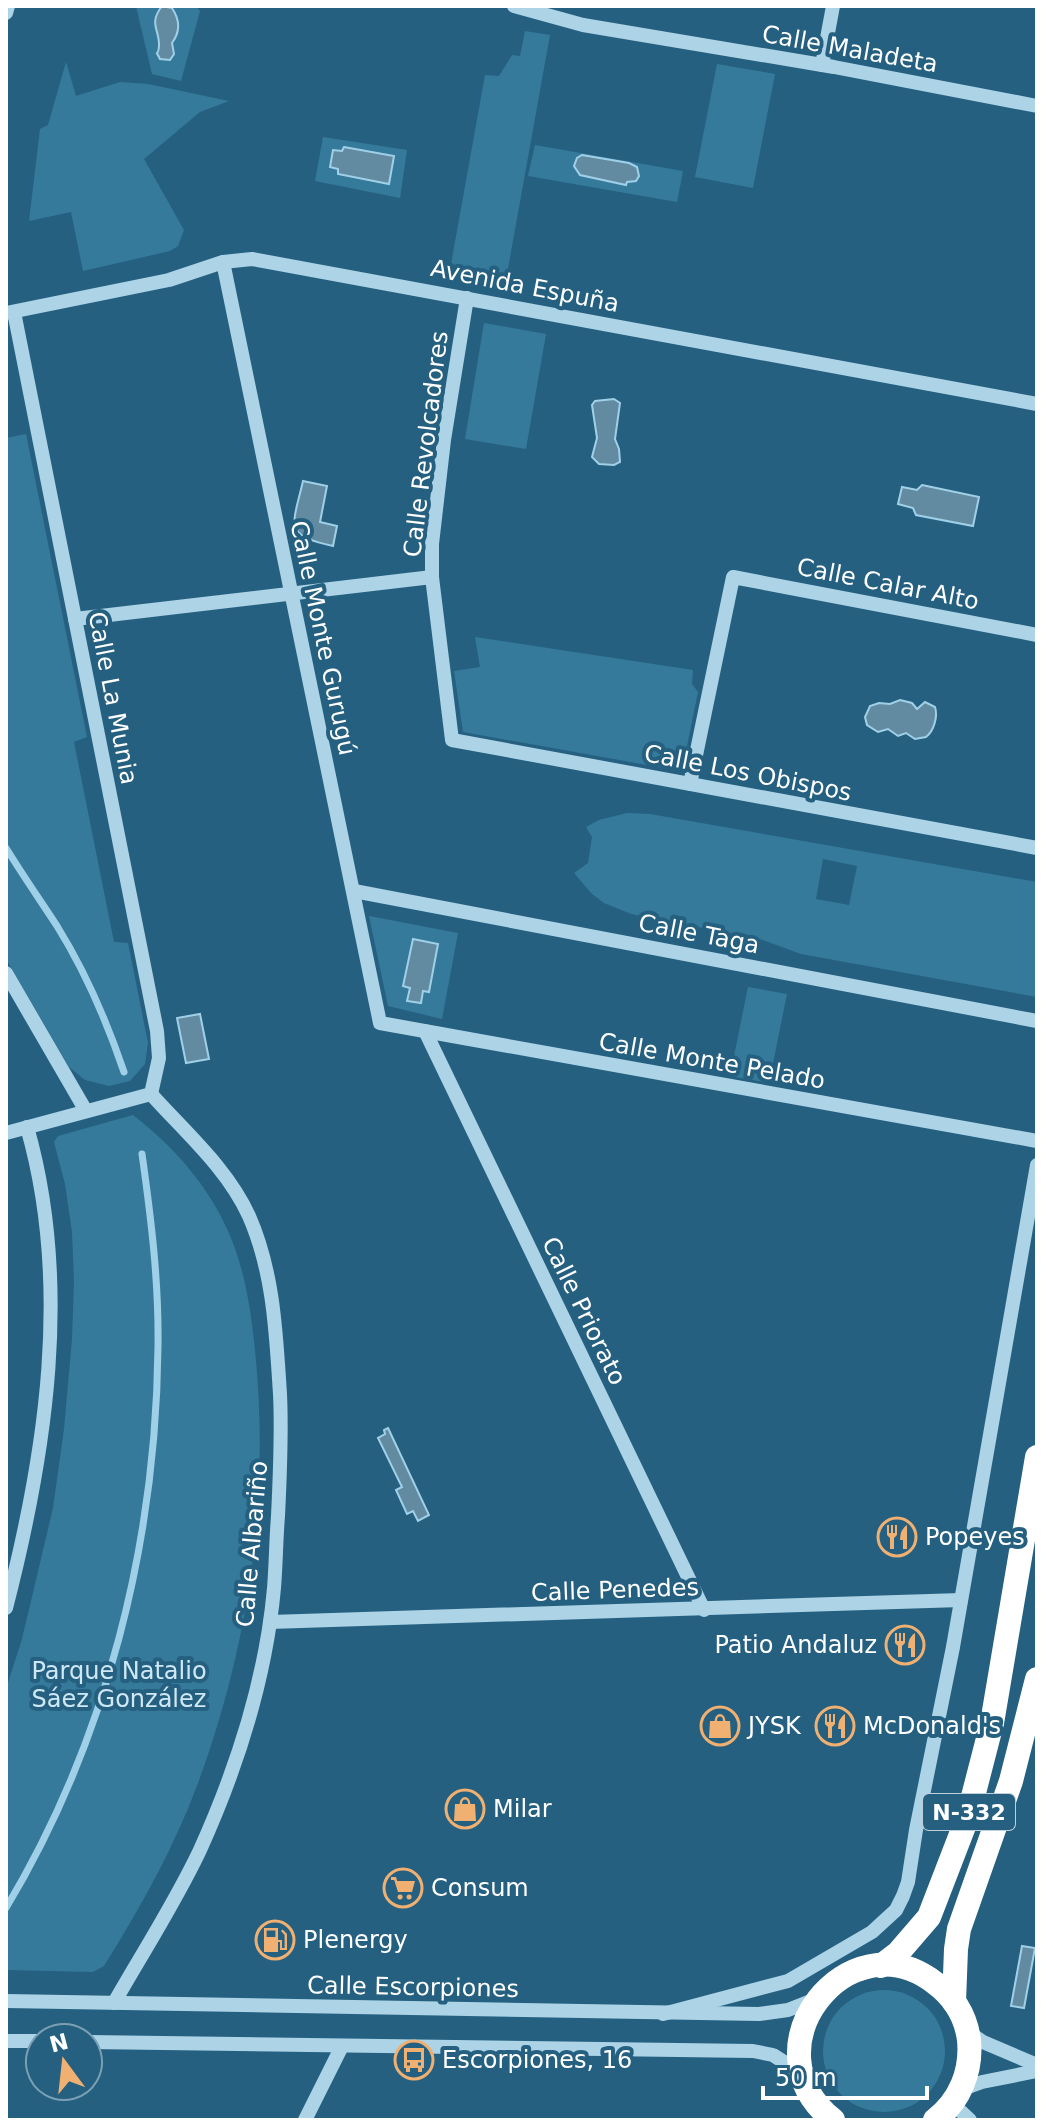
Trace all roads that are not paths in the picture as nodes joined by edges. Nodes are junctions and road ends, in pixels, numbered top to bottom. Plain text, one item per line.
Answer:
1 (8, 6) edge
2 (514, 6) edge
3 (833, 6) edge
4 (553, 12) edge
5 (6, 13) edge
6 (822, 65) junction
7 (1037, 106) edge
8 (223, 262) junction
9 (467, 298) junction
10 (10, 312) edge
11 (1037, 404) edge
12 (432, 577) junction
13 (293, 593) junction
14 (75, 619) junction
15 (1037, 635) edge
16 (452, 740) joint
17 (690, 784) junction
18 (1037, 848) edge
19 (354, 891) junction
20 (6, 973) edge
21 (1037, 1021) edge
22 (380, 1023) joint
23 (425, 1031) junction
24 (151, 1094) junction
25 (86, 1111) junction
26 (27, 1127) junction
27 (6, 1133) edge
28 (1037, 1141) edge
29 (1037, 1165) edge
30 (1037, 1457) edge
31 (961, 1600) junction
32 (6, 1608) edge
33 (704, 1610) junction
34 (270, 1622) junction
35 (1037, 1679) edge
36 (881, 1966) junction
37 (816, 1999) junction
38 (6, 2001) edge
39 (954, 2002) junction
40 (114, 2003) junction
41 (663, 2014) junction
42 (967, 2031) junction
43 (104, 2042) edge
44 (342, 2046) junction
45 (1037, 2068) edge
46 (801, 2073) junction
47 (961, 2104) edge
48 (305, 2120) edge
49 (833, 2120) edge
50 (935, 2120) edge

1 - 5 street
2 - 4 street, Calle Maladeta
3 - 6 street
4 - 6 street, Calle Maladeta
6 - 7 street, Calle Maladeta
8 - 9 street, Avenida Espuña
8 - 10 street, Avenida Espuña
8 - 13 street, Calle Monte Gurugú
9 - 11 street, Avenida Espuña
9 - 12 street, Calle Revolcadores
10 - 14 street, Calle La Munia
12 - 13 street
12 - 16 street, Calle Revolcadores
13 - 14 street
13 - 19 street, Calle Monte Gurugú
14 - 24 street, Calle La Munia
15 - 17 street, Calle Calar Alto
16 - 17 street, Calle Los Obispos
17 - 18 street, Calle Los Obispos
19 - 21 street, Calle Taga
19 - 22 street, Calle Monte Gurugú
20 - 25 street
22 - 23 street, Calle Monte Pelado
23 - 28 street, Calle Monte Pelado
23 - 33 street, Calle Priorato
24 - 25 street
24 - 34 street, Calle Albariño
25 - 26 street
26 - 27 street
26 - 32 street
29 - 31 street
30 - 36 highway, N-332
31 - 33 street, Calle Penedes
31 - 41 street
33 - 34 street, Calle Penedes
34 - 40 street, Calle Albariño
35 - 39 highway, N-332
36 - 37 highway, N-332
36 - 39 highway, N-332
37 - 41 street, Calle Escorpiones
37 - 46 highway, N-332
38 - 40 street, Calle Escorpiones
39 - 42 highway, N-332
40 - 41 street, Calle Escorpiones
42 - 45 street
42 - 47 highway, N-332
43 - 44 street
44 - 46 street
44 - 48 street
45 - 47 street
46 - 49 highway, N-332
47 - 50 highway

